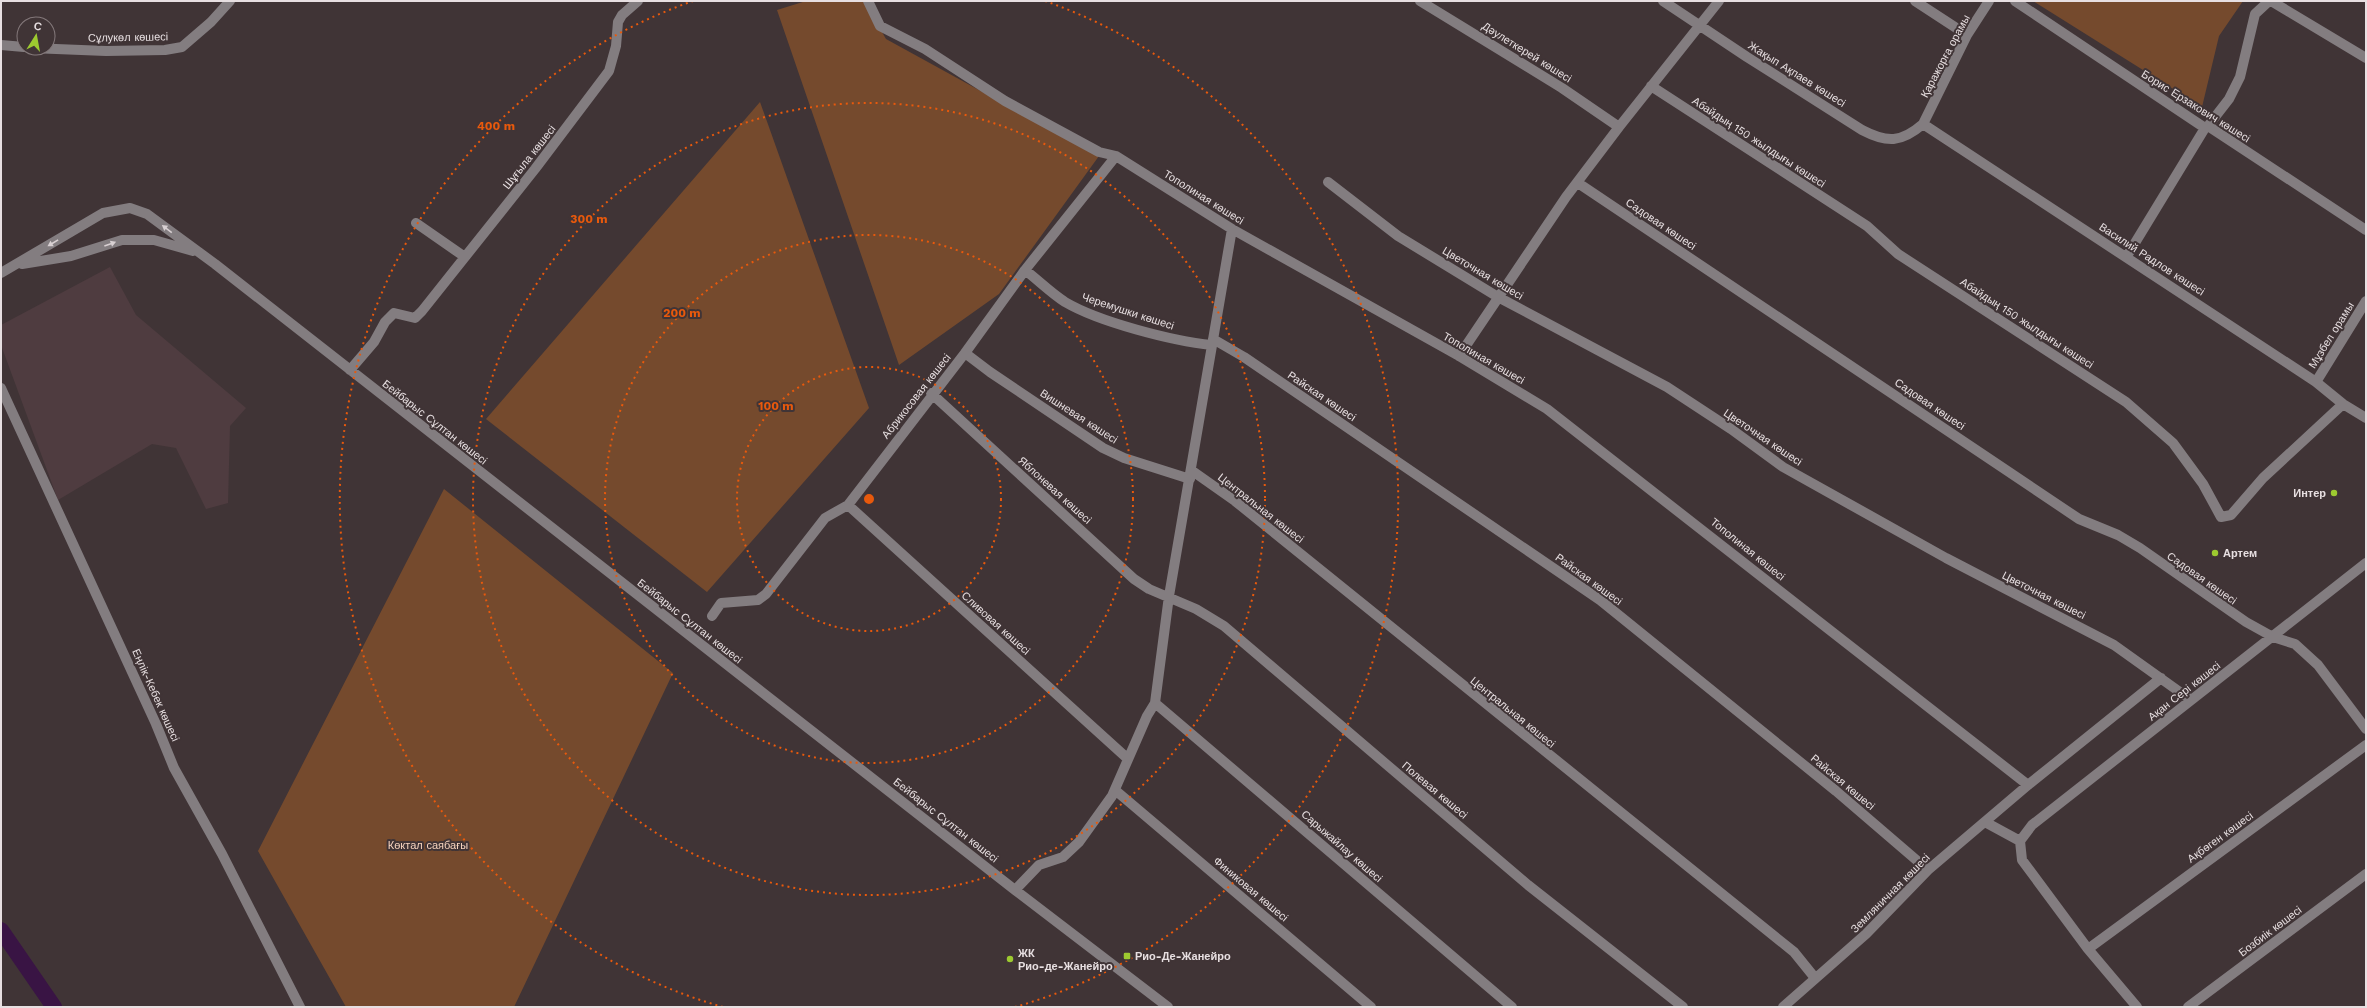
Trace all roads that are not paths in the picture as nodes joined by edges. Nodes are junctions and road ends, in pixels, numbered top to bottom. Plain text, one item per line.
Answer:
1 (230, 1) edge
2 (638, 1) edge
3 (868, 1) edge
4 (1420, 1) edge
5 (1663, 1) edge
6 (1719, 1) edge
7 (1914, 1) edge
8 (1989, 1) edge
9 (2015, 1) edge
10 (2270, 1) edge
11 (1700, 26) junction
12 (1967, 35) junction
13 (1, 45) edge
14 (16, 46) edge
15 (56, 49) edge
16 (2366, 58) edge
17 (1651, 86) junction
18 (1923, 124) junction
19 (1619, 127) junction
20 (2207, 127) junction
21 (1116, 156) junction
22 (1328, 182) dead end
23 (1578, 182) junction
24 (416, 223) dead end
25 (1232, 229) junction
26 (2366, 230) edge
27 (199, 252) junction
28 (2127, 256) junction
29 (465, 257) junction
30 (18, 265) junction
31 (1024, 270) junction
32 (1, 273) edge
33 (1498, 297) junction
34 (2365, 305) edge
35 (1212, 342) junction
36 (965, 353) junction
37 (1459, 356) junction
38 (350, 370) junction
39 (2316, 382) junction
40 (1, 388) edge
41 (931, 393) junction
42 (2343, 404) junction
43 (2366, 418) edge
44 (1190, 474) junction
45 (848, 505) junction
46 (2366, 563) edge
47 (1168, 596) junction
48 (712, 616) dead end
49 (2273, 637) junction
50 (2161, 678) junction
51 (2191, 700) junction
52 (1155, 703) junction
53 (2366, 729) edge
54 (2366, 745) edge
55 (1128, 759) junction
56 (2028, 784) junction
57 (1115, 790) junction
58 (1985, 822) junction
59 (2020, 841) junction
60 (1928, 870) junction
61 (2366, 874) edge
62 (1015, 890) junction
63 (2088, 949) junction
64 (1815, 978) junction
65 (300, 1007) edge
66 (1168, 1007) edge
67 (1371, 1007) edge
68 (1512, 1007) edge
69 (1683, 1007) edge
70 (1783, 1007) edge
71 (2137, 1007) edge
72 (2188, 1007) edge

1 - 15 street, Сұлукөл көшесі
2 - 29 street, Шұғыла көшесі
3 - 21 street, Тополиная көшесі
4 - 19 street, Дәулеткерей көшесі
5 - 11 street, Жақып Ақпаев көшесі
6 - 11 street
7 - 12 street
8 - 12 street, Қаражорға орамы
9 - 20 street, Борис Ерзакович көшесі
10 - 16 street
10 - 20 street
11 - 17 street
11 - 18 street, Жақып Ақпаев көшесі
12 - 18 street, Қаражорға орамы
13 - 14 street
17 - 19 street
17 - 42 street, Абайдың 150 жылдығы көшесі
18 - 28 street, Василий Радлов көшесі
19 - 23 street
20 - 26 street, Борис Ерзакович көшесі
20 - 28 street
21 - 25 street, Тополиная көшесі
21 - 31 street, Абрикосовая көшесі
22 - 33 street, Цветочная көшесі
23 - 33 street
23 - 49 street, Садовая көшесі
24 - 29 street
25 - 35 street
25 - 37 street, Тополиная көшесі
30 -> 27 street
27 -> 30 street, Бейбарыс Сұлтан көшесі
27 - 38 street, Бейбарыс Сұлтан көшесі
28 - 39 street, Василий Радлов көшесі
29 - 38 street, Шұғыла көшесі
30 - 32 street
31 - 35 street, Черемушки көшесі
31 - 36 street, Абрикосовая көшесі
33 - 37 street
33 - 50 street, Цветочная көшесі
34 - 39 street, Мұзбел орамы
35 - 44 street
35 - 60 street, Райская көшесі
36 - 41 street, Абрикосовая көшесі
36 - 44 street, Вишневая көшесі
37 - 56 street, Тополиная көшесі
38 - 62 street, Бейбарыс Сұлтан көшесі
39 - 42 street, Василий Радлов көшесі
40 - 65 street, Еңлік-Кебек көшесі
41 - 45 street, Абрикосовая көшесі
41 - 47 street, Яблоневая көшесі
42 - 43 street, Василий Радлов көшесі
44 - 47 street
44 - 64 street, Центральная көшесі
45 - 48 street, Абрикосовая көшесі
45 - 55 street, Сливовая көшесі
46 - 49 street, Ақан Сері көшесі
47 - 52 street
47 - 69 street, Полевая көшесі
49 - 51 street, Ақан Сері көшесі
49 - 53 street
50 - 51 street, Цветочная көшесі
50 - 56 street, Земляничная көшесі
51 - 59 street, Ақан Сері көшесі
52 - 55 street
52 - 68 street, Сарыжайлау көшесі
54 - 63 street, Ақбөген көшесі
55 - 57 street
56 - 58 street, Земляничная көшесі
57 - 62 street
57 - 67 street, Финиковая көшесі
58 - 59 street
58 - 60 street, Земляничная көшесі
59 - 63 street
60 - 64 street, Земляничная көшесі
61 - 72 street, Бозбиік көшесі
62 - 66 street, Бейбарыс Сұлтан көшесі
63 - 71 street
64 - 70 street, Земляничная көшесі

